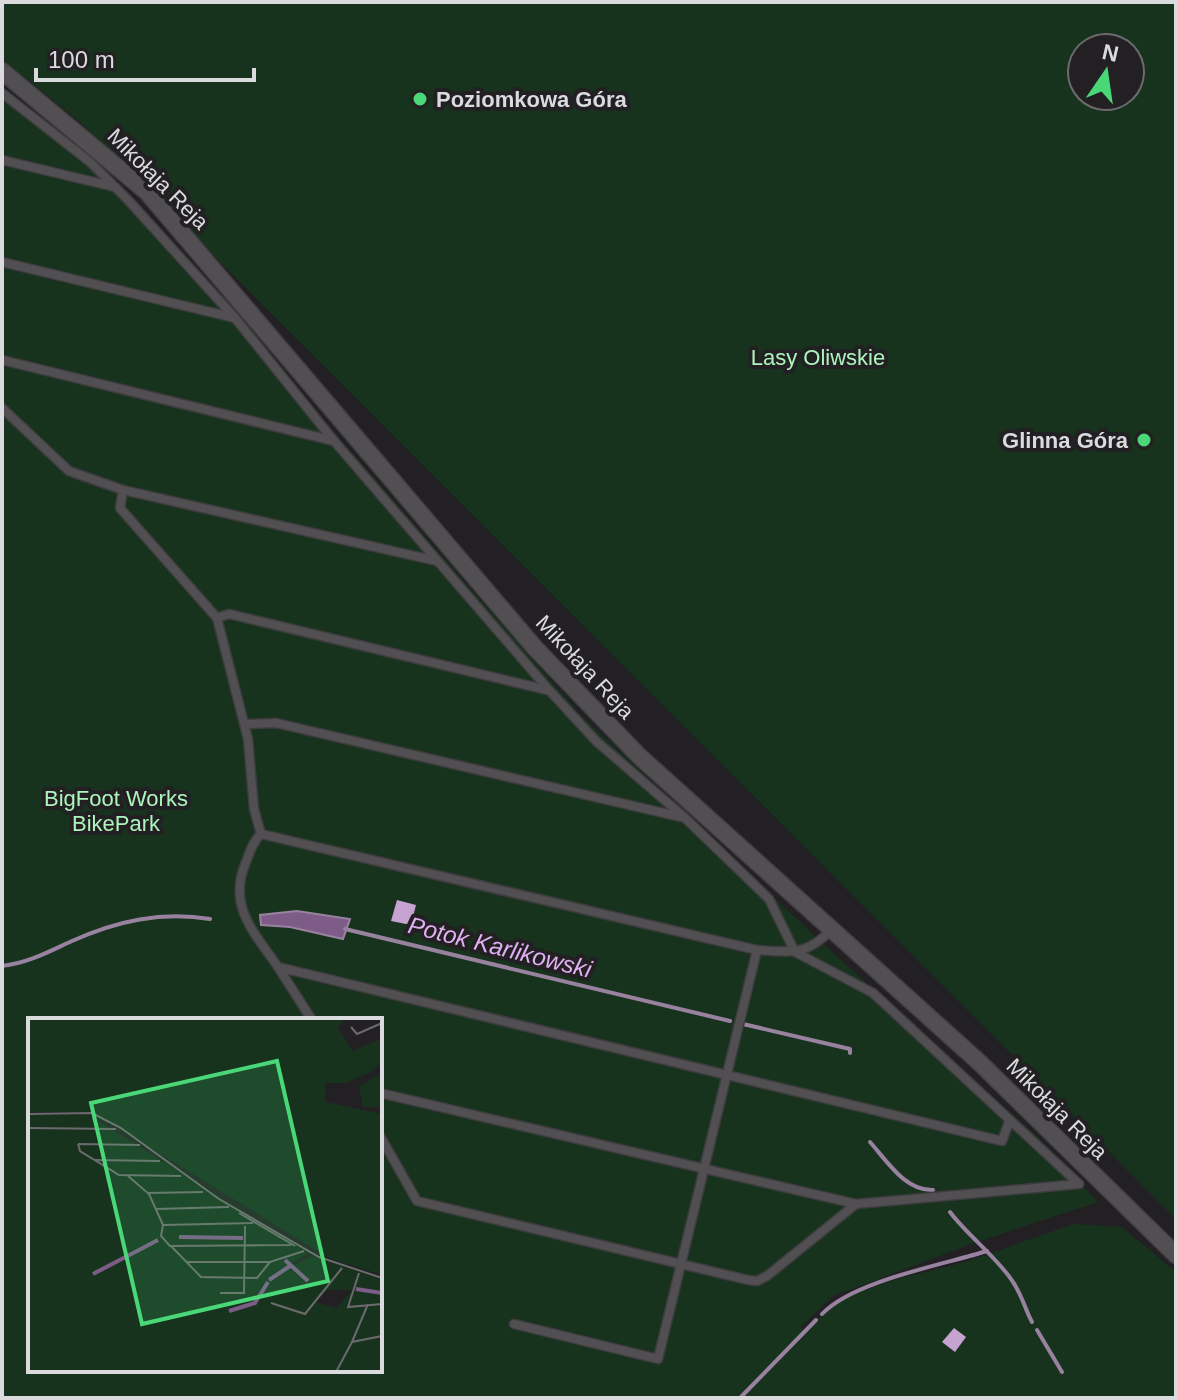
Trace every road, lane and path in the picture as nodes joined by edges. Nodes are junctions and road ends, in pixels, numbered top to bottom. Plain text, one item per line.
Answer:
1 (2, 71) edge
2 (2, 93) edge
3 (2, 160) edge
4 (116, 187) junction
5 (2, 262) edge
6 (235, 318) junction
7 (2, 360) edge
8 (2, 408) edge
9 (334, 441) junction
10 (123, 490) junction
11 (438, 562) junction
12 (217, 618) junction
13 (549, 690) junction
14 (245, 724) junction
15 (684, 817) junction
16 (261, 834) junction
17 (833, 927) junction
18 (757, 950) junction
19 (795, 952) junction
20 (278, 967) junction
21 (311, 1018) edge
22 (727, 1077) junction
23 (382, 1093) edge
24 (1009, 1122) junction
25 (382, 1140) edge
26 (704, 1170) junction
27 (856, 1204) junction
28 (1176, 1255) edge
29 (682, 1264) junction
30 (514, 1324) dead end

1 - 17 street, Mikołaja Reja
2 - 4 lane
3 - 4 lane
4 - 6 lane
5 - 6 lane
6 - 9 lane
7 - 9 lane
8 - 10 lane
9 - 11 lane
10 - 11 lane
10 - 12 lane
11 - 13 lane
12 - 13 lane
12 - 14 lane
13 - 15 lane
14 - 15 lane
14 - 16 lane
15 - 19 lane
16 - 18 lane
16 - 20 lane
17 - 19 lane
17 - 28 street, Mikołaja Reja
18 - 19 lane
18 - 22 lane
19 - 24 lane
20 - 21 lane
20 - 22 lane
22 - 24 lane
22 - 26 lane
23 - 26 lane
24 - 27 lane
25 - 29 lane
26 - 27 lane
26 - 29 lane
27 - 29 lane
29 - 30 lane

